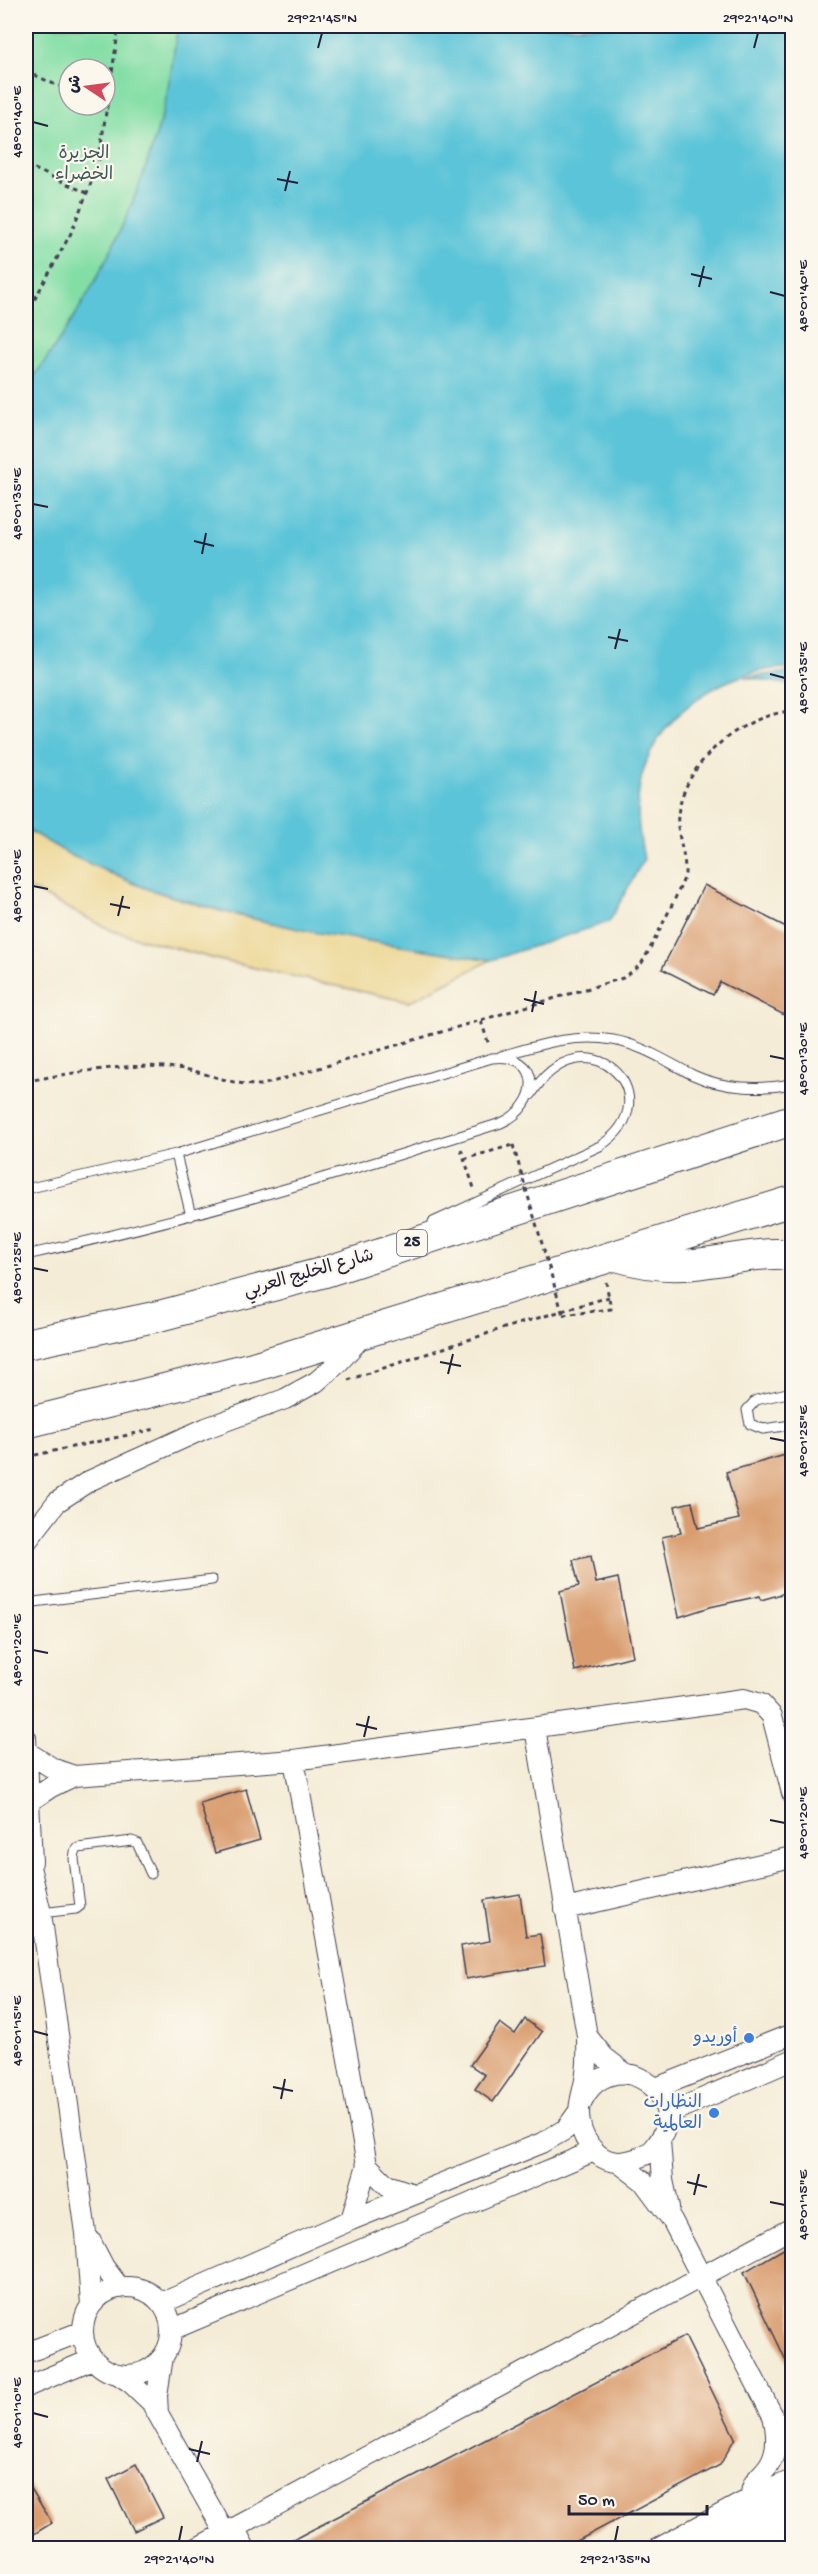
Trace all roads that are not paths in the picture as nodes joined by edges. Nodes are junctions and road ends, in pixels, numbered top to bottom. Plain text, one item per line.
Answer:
1 (492, 1058) junction
2 (792, 1084) edge
3 (528, 1100) junction
4 (792, 1120) edge
5 (176, 1154) junction
6 (26, 1190) edge
7 (792, 1201) edge
8 (191, 1216) junction
9 (427, 1225) dead end
10 (407, 1234) dead end
11 (26, 1255) edge
12 (792, 1256) edge
13 (617, 1257) junction
14 (324, 1272) junction
15 (365, 1333) junction
16 (26, 1344) edge
17 (792, 1392) edge
18 (26, 1423) edge
19 (792, 1425) edge
20 (26, 1542) edge
21 (212, 1580) dead end
22 (26, 1603) edge
23 (535, 1728) junction
24 (26, 1745) edge
25 (294, 1760) junction
26 (74, 1776) junction
27 (792, 1793) edge
28 (30, 1801) junction
29 (26, 1850) edge
30 (792, 1857) edge
31 (32, 1871) junction
32 (151, 1874) dead end
33 (565, 1909) junction
34 (40, 1913) junction
35 (792, 2034) edge
36 (587, 2036) junction
37 (792, 2060) edge
38 (626, 2073) junction
39 (656, 2088) junction
40 (580, 2107) junction
41 (667, 2114) junction
42 (660, 2140) junction
43 (594, 2151) junction
44 (618, 2162) junction
45 (368, 2165) junction
46 (413, 2194) junction
47 (351, 2220) junction
48 (672, 2220) junction
49 (792, 2228) edge
50 (86, 2233) junction
51 (700, 2277) junction
52 (120, 2288) junction
53 (162, 2303) junction
54 (91, 2305) junction
55 (171, 2330) junction
56 (82, 2331) junction
57 (26, 2353) edge
58 (163, 2357) junction
59 (93, 2359) junction
60 (119, 2375) junction
61 (26, 2386) edge
62 (158, 2414) junction
63 (792, 2480) edge
64 (792, 2496) edge
65 (751, 2498) junction
66 (792, 2530) edge
67 (224, 2537) edge
68 (197, 2548) edge
69 (245, 2548) edge
70 (659, 2548) edge
71 (693, 2548) edge
72 (757, 2548) edge

1 - 2 lane
1 - 3 lane
1 - 5 lane
3 - 8 lane
3 - 9 lane
4 - 14 main road, شارع الخليج العربي / 25
5 - 6 lane
5 - 8 lane
7 - 13 main road
8 - 11 lane
10 - 14 lane
12 - 13 main road
13 - 15 main road
14 - 16 main road, شارع الخليج العربي / 25
15 - 18 main road
15 - 20 street
17 - 19 lane
21 - 22 lane
23 - 25 street
23 - 27 street
23 - 33 street
24 - 26 street
24 - 28 street
25 - 26 street
25 - 45 street
26 - 28 street
28 - 31 street
29 - 31 street
30 - 33 street
31 - 34 street
32 - 34 lane
33 - 36 street
34 - 50 street
35 - 39 street
36 - 38 street
36 - 40 street
37 - 41 street
38 - 39 street
38 - 40 street
39 - 41 street
40 - 43 street
40 - 46 street
41 - 42 street
42 - 44 street
42 - 48 street
43 - 44 street
43 - 55 street
44 - 48 street
45 - 46 street
45 - 47 street
46 - 47 street
47 - 53 street
48 - 51 street
49 - 51 street
50 - 52 street
50 - 54 street
51 - 65 street
51 - 67 street
52 - 53 street
52 - 54 street
53 - 55 street
54 - 56 street
55 - 58 street
56 - 57 street
56 - 59 street
58 - 60 street
58 - 62 street
59 - 60 street
59 - 61 street
60 - 62 street
62 - 67 street
63 - 65 street
64 - 71 highway
65 - 70 street
66 - 72 highway
67 - 68 street
67 - 69 street

